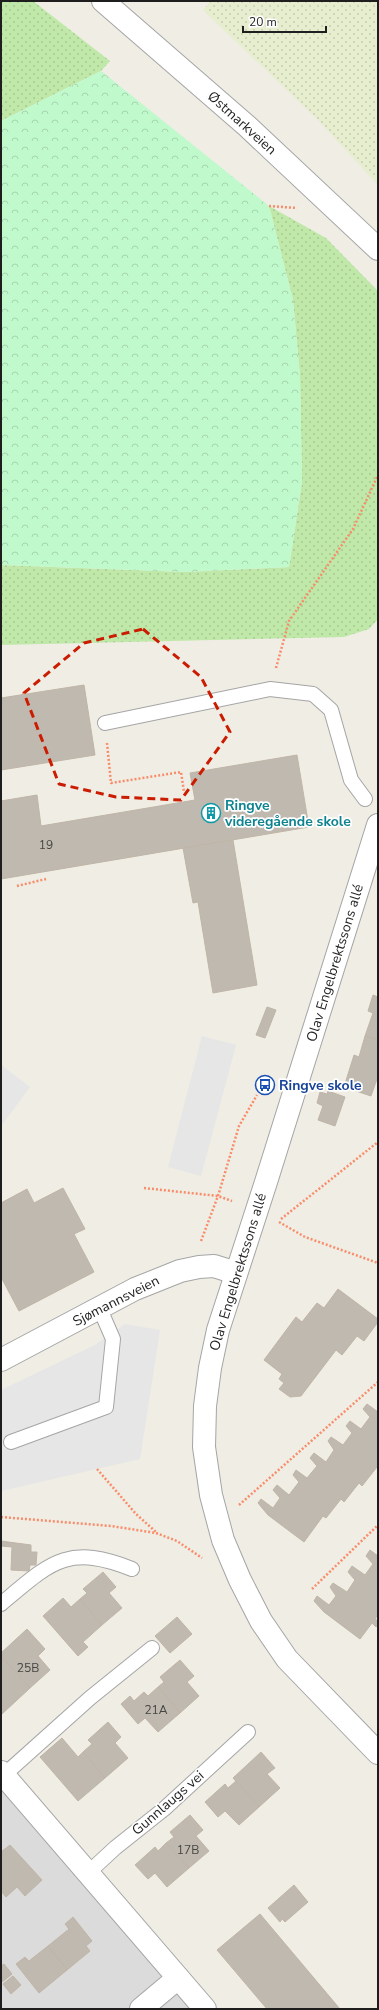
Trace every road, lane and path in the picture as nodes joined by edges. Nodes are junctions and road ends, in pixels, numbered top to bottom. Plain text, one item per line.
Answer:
1 (103, 1) edge
2 (301, 204) dead end
3 (269, 206) dead end
4 (378, 249) edge
5 (378, 475) edge
6 (270, 689) junction
7 (104, 723) joint
8 (184, 792) dead end
9 (365, 799) dead end
10 (378, 825) edge
11 (46, 879) dead end
12 (17, 886) dead end
13 (257, 1095) dead end
14 (378, 1142) edge
15 (144, 1188) dead end
16 (218, 1196) junction
17 (236, 1203) dead end
18 (273, 1219) dead end
19 (278, 1222) junction
20 (201, 1242) dead end
21 (378, 1263) edge
22 (236, 1273) junction
23 (100, 1308) junction
24 (1, 1360) edge
25 (378, 1382) edge
26 (11, 1442) dead end
27 (97, 1469) dead end
28 (234, 1510) dead end
29 (1, 1517) edge
30 (378, 1525) edge
31 (156, 1533) junction
32 (206, 1562) dead end
33 (132, 1568) dead end
34 (312, 1589) dead end
35 (1, 1604) edge
36 (152, 1648) dead end
37 (248, 1732) dead end
38 (378, 1753) edge
39 (2, 1774) edge
40 (88, 1873) junction
41 (178, 1978) junction
42 (141, 2009) edge
43 (205, 2009) edge

1 - 4 street, Østmarkveien
2 - 3 path
5 - 6 path
6 - 7 lane
6 - 9 lane
7 - 8 path
10 - 22 street, Olav Engelbrektssons allé
11 - 12 path
13 - 16 path
14 - 19 path
15 - 16 path
16 - 17 path
16 - 20 path
18 - 19 path
19 - 21 path
22 - 23 street, Sjømannsveien
22 - 38 street, Olav Engelbrektssons allé
23 - 24 street, Sjømannsveien
23 - 26 lane
25 - 28 path
27 - 31 path
29 - 31 path
30 - 34 path
31 - 32 path
33 - 35 lane
36 - 39 lane
37 - 40 lane, Gunnlaugs vei
39 - 40 street
40 - 41 street
41 - 42 street
41 - 43 street

